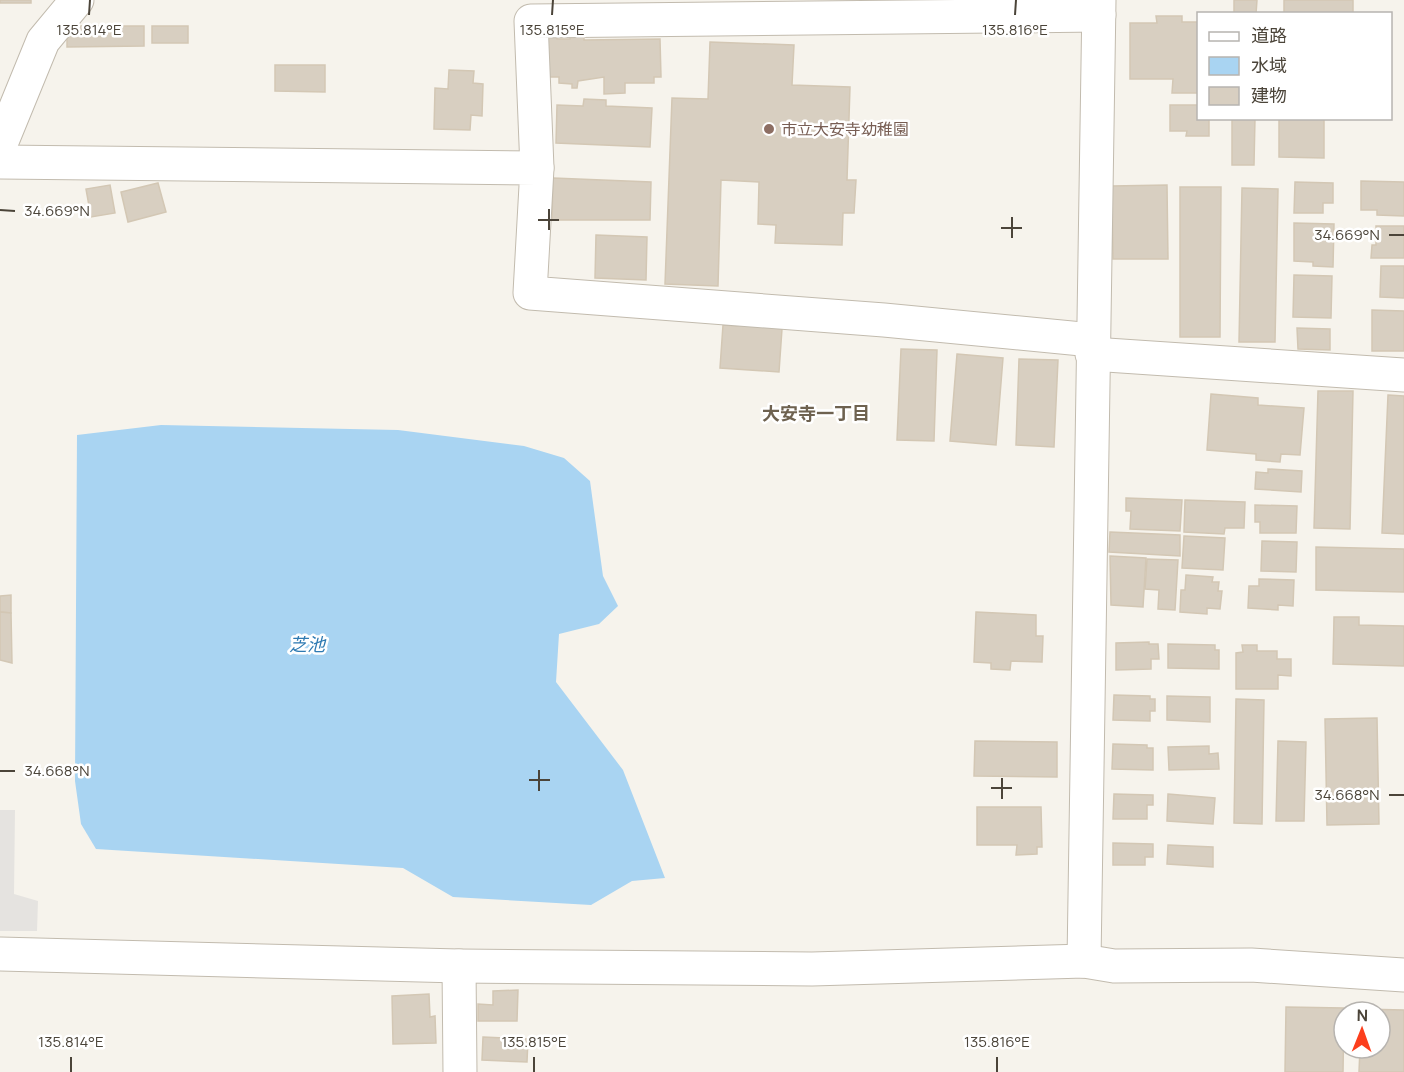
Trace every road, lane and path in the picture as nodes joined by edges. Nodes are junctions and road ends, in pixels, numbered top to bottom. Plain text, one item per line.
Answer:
1 (77, 0) edge
2 (1099, 8) edge
3 (0, 146) edge
4 (0, 162) edge
5 (537, 168) junction
6 (1092, 347) junction
7 (1404, 375) edge
8 (0, 954) edge
9 (1084, 961) junction
10 (459, 966) junction
11 (1404, 975) edge
12 (460, 1072) edge

1 - 3 street
2 - 5 street
2 - 6 street
4 - 5 street
5 - 6 street
6 - 7 street
6 - 9 street
8 - 10 street
9 - 10 street
9 - 11 street
10 - 12 street

